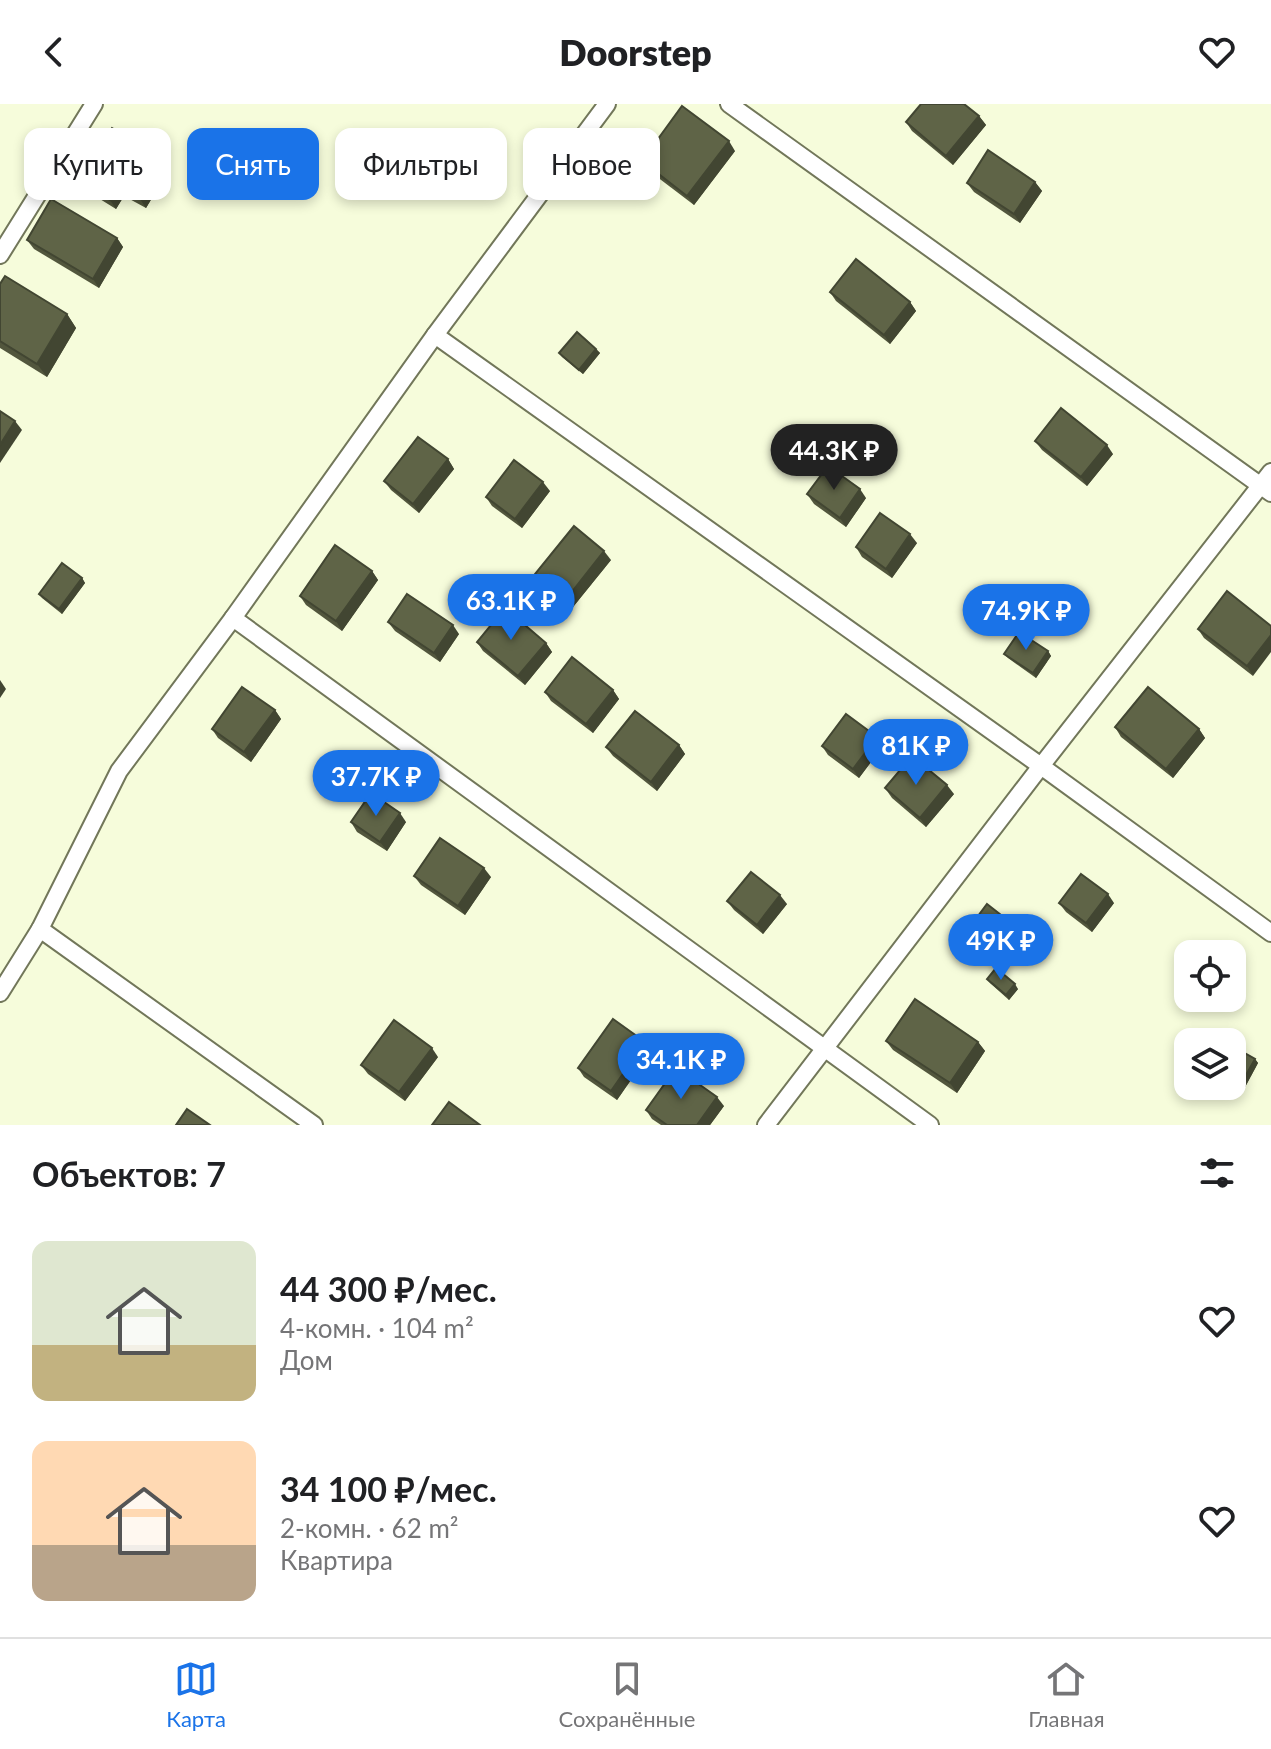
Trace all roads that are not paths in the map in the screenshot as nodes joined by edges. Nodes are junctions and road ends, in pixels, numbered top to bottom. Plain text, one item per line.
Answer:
1 (94, 104) edge
2 (607, 104) edge
3 (729, 104) edge
4 (0, 255) edge
5 (435, 335) junction
6 (1268, 484) edge
7 (233, 618) junction
8 (1041, 766) junction
9 (40, 929) junction
10 (1271, 933) edge
11 (0, 993) edge
12 (824, 1047) junction
13 (314, 1125) edge
14 (766, 1125) edge
15 (930, 1125) edge

1 - 4 lane
2 - 5 lane
3 - 6 lane
5 - 7 lane
5 - 8 lane
6 - 8 lane
7 - 9 lane
7 - 12 lane
8 - 10 lane
8 - 12 lane
9 - 11 lane
9 - 13 lane
12 - 14 lane
12 - 15 lane

